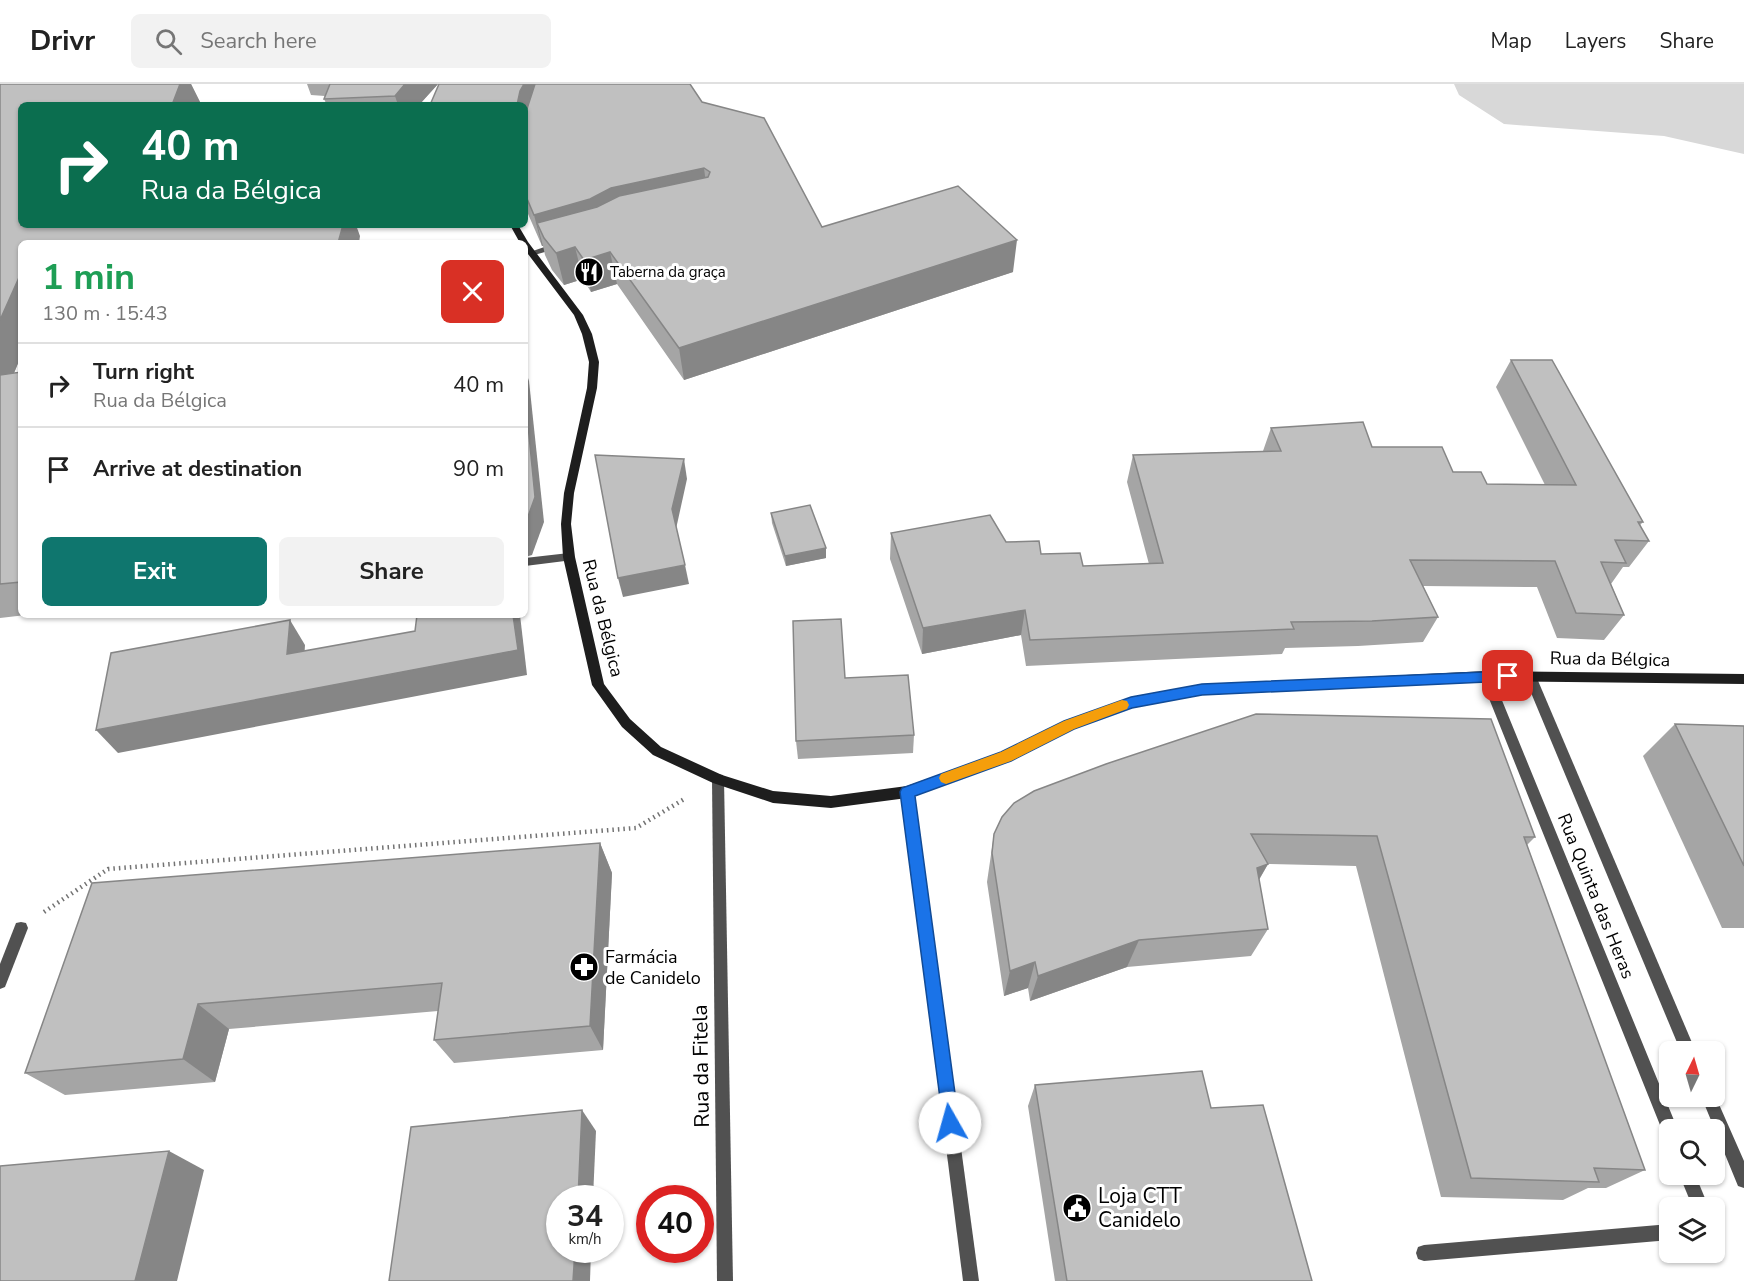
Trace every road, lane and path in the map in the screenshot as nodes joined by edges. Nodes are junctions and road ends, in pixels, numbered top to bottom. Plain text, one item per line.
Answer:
1 (565, 244) edge
2 (528, 247) edge
3 (528, 248) edge
4 (569, 557) junction
5 (528, 562) edge
6 (1486, 676) junction
7 (1530, 676) junction
8 (1744, 679) edge
9 (718, 779) junction
10 (907, 792) junction
11 (21, 928) joint
12 (0, 982) edge
13 (1684, 1041) edge
14 (1713, 1107) edge
15 (1666, 1119) edge
16 (1744, 1180) edge
17 (1659, 1233) edge
18 (1424, 1253) dead end
19 (725, 1281) edge
20 (971, 1281) edge

1 - 2 street
3 - 4 main road, Rua da Bélgica
4 - 5 street
4 - 9 main road, Rua da Bélgica
6 - 7 main road, Rua da Bélgica
6 - 10 main road, Rua da Bélgica
6 - 15 street, Rua Quinta das Heras
7 - 8 main road, Rua da Bélgica
7 - 13 street, Rua Quinta das Heras
9 - 10 main road, Rua da Bélgica
9 - 11 path
9 - 19 street, Rua da Fitela
10 - 20 street
11 - 12 street
14 - 16 street
17 - 18 street

